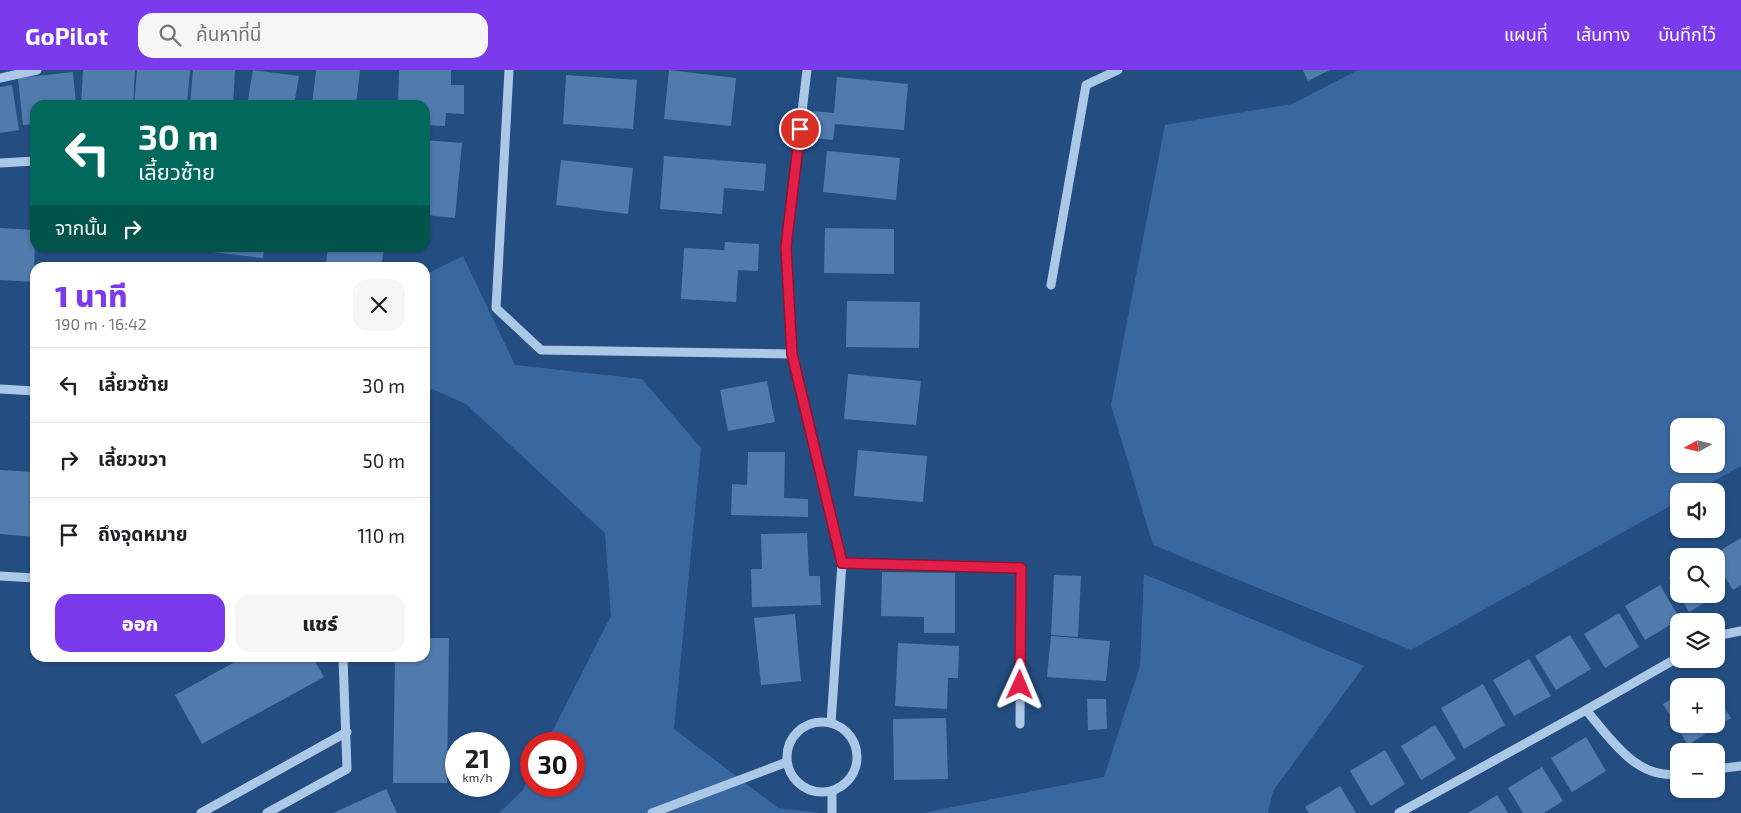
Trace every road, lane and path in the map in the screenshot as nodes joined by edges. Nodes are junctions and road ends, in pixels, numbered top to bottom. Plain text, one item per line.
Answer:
1 (37, 70) edge
2 (509, 70) edge
3 (807, 70) edge
4 (1118, 70) edge
5 (0, 78) edge
6 (30, 161) edge
7 (0, 162) edge
8 (1051, 285) dead end
9 (792, 354) junction
10 (0, 389) edge
11 (30, 391) edge
12 (842, 563) junction
13 (0, 576) edge
14 (30, 578) edge
15 (1741, 631) edge
16 (1725, 634) edge
17 (343, 662) edge
18 (1670, 662) edge
19 (1586, 710) junction
20 (831, 722) junction
21 (1020, 724) dead end
22 (347, 732) junction
23 (787, 762) junction
24 (1741, 766) edge
25 (1725, 768) edge
26 (1670, 774) edge
27 (832, 792) junction
28 (201, 813) edge
29 (267, 813) edge
30 (652, 813) edge
31 (832, 813) edge
32 (1399, 813) edge

1 - 5 street
2 - 9 street
3 - 9 street
4 - 8 street
6 - 7 street
9 - 12 street
10 - 11 street
12 - 20 street
12 - 21 street
13 - 14 street
15 - 16 street
17 - 22 street
18 - 19 street
19 - 26 street
19 - 32 street
20 - 23 street
20 - 27 street
22 - 28 street
22 - 29 street
23 - 27 street
23 - 30 street
24 - 25 street
27 - 31 street

